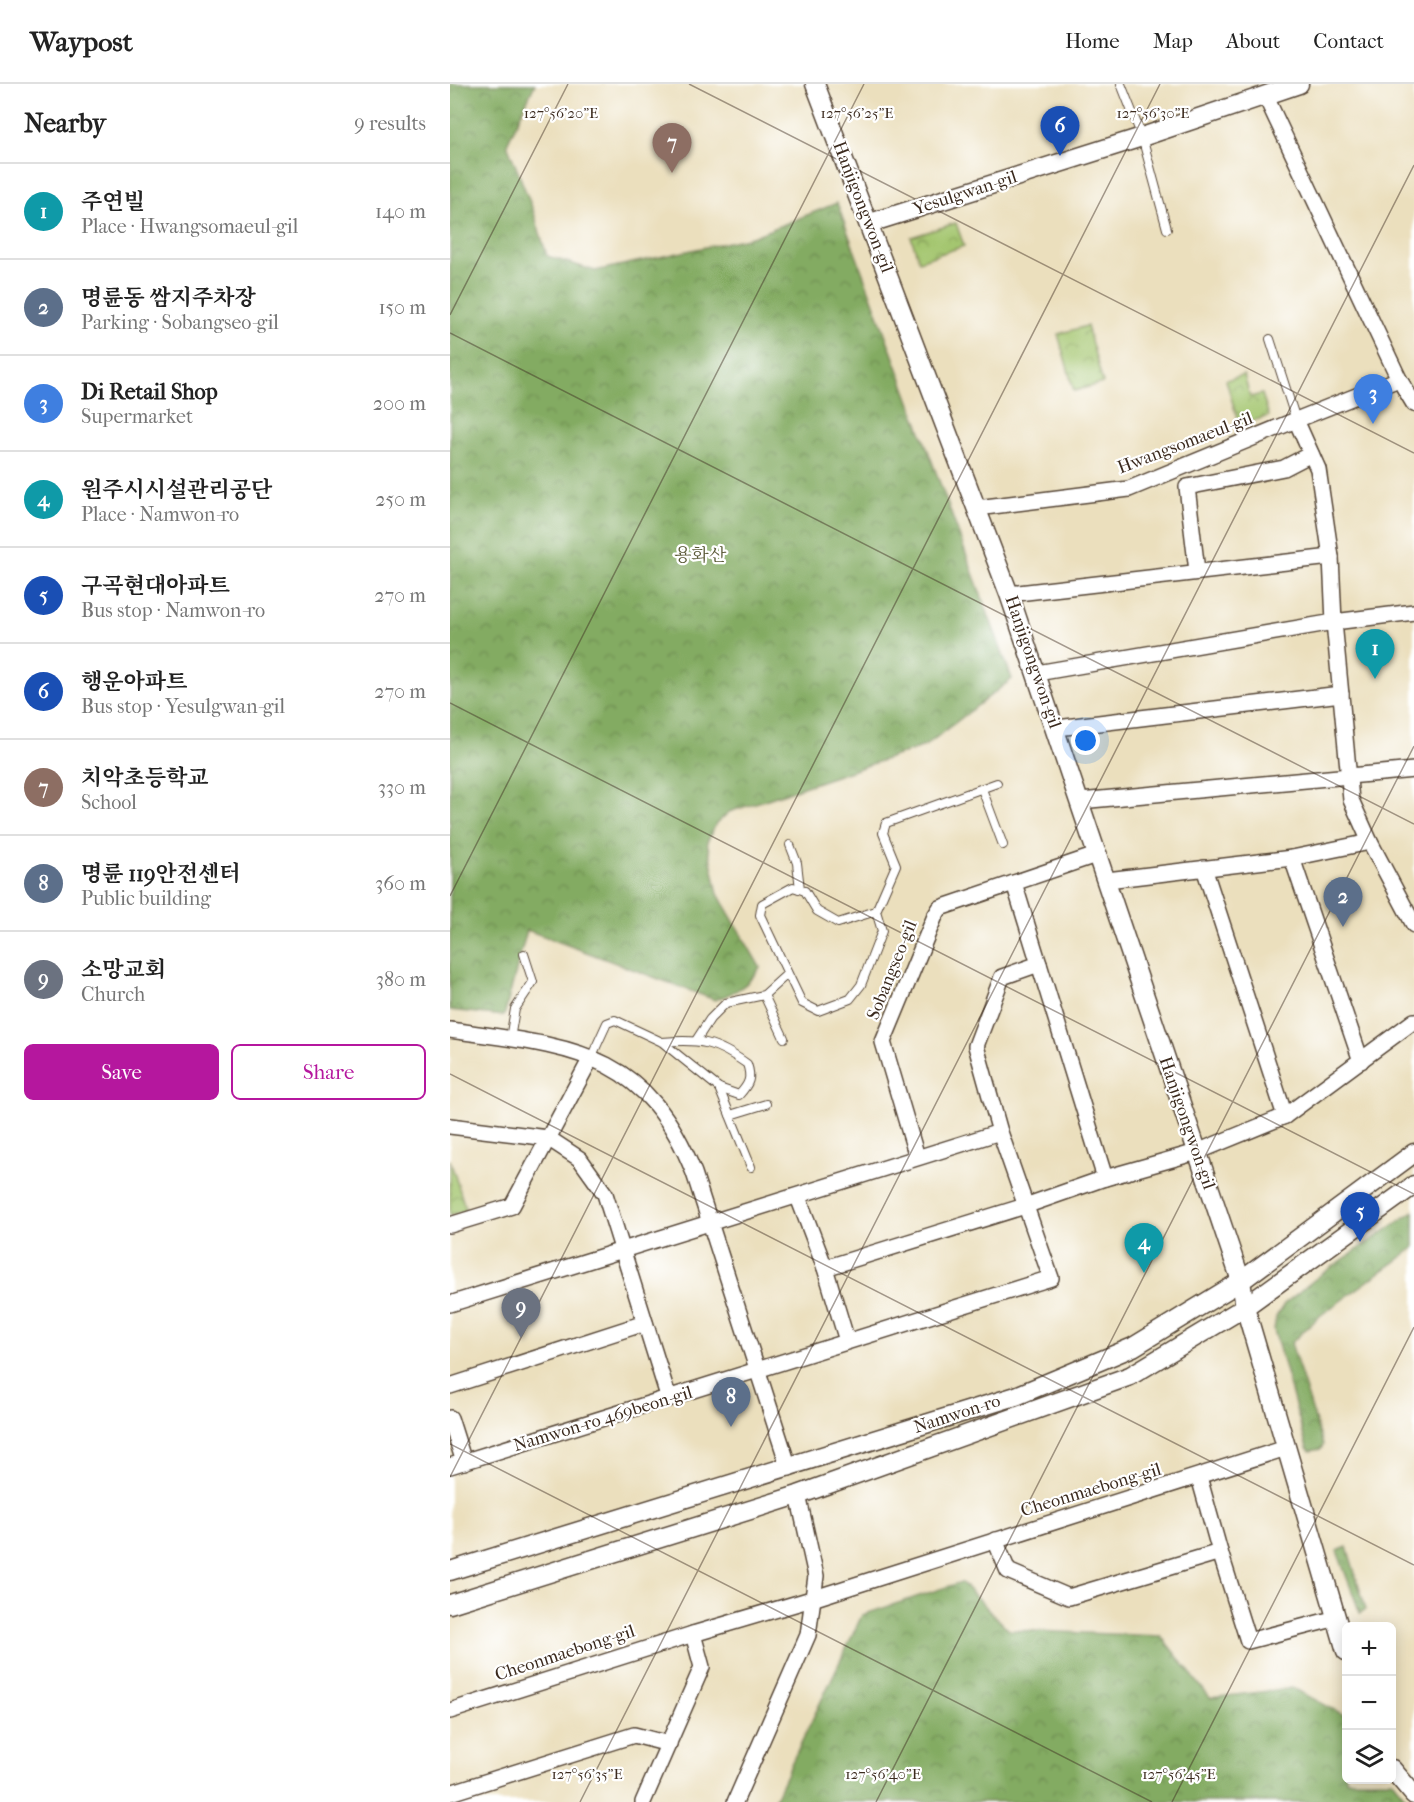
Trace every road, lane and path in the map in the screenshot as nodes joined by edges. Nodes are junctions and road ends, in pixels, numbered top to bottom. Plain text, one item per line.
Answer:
1 (815, 84) edge
2 (1121, 84) edge
3 (1299, 84) edge
4 (1266, 97) junction
5 (1142, 137) junction
6 (870, 223) junction
7 (1167, 229) dead end
8 (1270, 339) dead end
9 (1399, 379) junction
10 (1414, 404) edge
11 (1296, 420) junction
12 (1311, 454) junction
13 (977, 508) junction
14 (1330, 557) junction
15 (1197, 571) junction
16 (1009, 594) junction
17 (1414, 612) edge
18 (1334, 622) junction
19 (1037, 673) junction
20 (1341, 694) junction
21 (1057, 728) junction
22 (1414, 770) edge
23 (1348, 775) junction
24 (997, 783) dead end
25 (982, 789) junction
26 (1080, 801) junction
27 (1370, 842) junction
28 (1003, 844) dead end
29 (790, 845) dead end
30 (1099, 854) junction
31 (1292, 858) junction
32 (1204, 868) junction
33 (1107, 880) junction
34 (1014, 883) junction
35 (800, 889) junction
36 (876, 911) junction
37 (1414, 925) edge
38 (524, 954) dead end
39 (1039, 964) junction
40 (786, 975) junction
41 (764, 995) junction
42 (1414, 1021) edge
43 (450, 1030) edge
44 (784, 1038) dead end
45 (510, 1039) junction
46 (697, 1039) junction
47 (662, 1042) junction
48 (591, 1058) junction
49 (1362, 1060) junction
50 (719, 1088) junction
51 (766, 1104) dead end
52 (730, 1115) junction
53 (1285, 1116) junction
54 (450, 1126) edge
55 (1000, 1132) junction
56 (548, 1138) junction
57 (1197, 1152) junction
58 (1414, 1153) edge
59 (917, 1157) junction
60 (751, 1167) dead end
61 (1105, 1178) junction
62 (1414, 1185) edge
63 (798, 1197) junction
64 (1026, 1206) junction
65 (712, 1223) junction
66 (450, 1225) edge
67 (623, 1251) junction
68 (825, 1268) junction
69 (1241, 1281) junction
70 (450, 1304) edge
71 (1245, 1308) junction
72 (645, 1323) junction
73 (847, 1341) junction
74 (755, 1369) junction
75 (450, 1386) edge
76 (669, 1399) junction
77 (450, 1418) edge
78 (1286, 1448) junction
79 (457, 1464) edge
80 (789, 1468) junction
81 (1199, 1477) junction
82 (798, 1495) junction
83 (995, 1540) junction
84 (1220, 1552) junction
85 (450, 1571) edge
86 (815, 1598) junction
87 (450, 1604) edge
88 (1337, 1618) junction
89 (693, 1634) junction
90 (1342, 1634) edge
91 (450, 1711) edge
92 (669, 1744) junction
93 (1396, 1774) edge
94 (450, 1793) edge
95 (1414, 1794) edge
96 (643, 1802) edge
97 (735, 1802) edge

1 - 6 street, Hanjigongwon-gil
2 - 5 lane
3 - 4 street, Yesulgwan-gil
4 - 5 street, Yesulgwan-gil
4 - 9 street
5 - 6 street, Yesulgwan-gil
5 - 7 lane
6 - 13 street, Hanjigongwon-gil
8 - 11 lane
9 - 10 street
9 - 11 street, Hwangsomaeul-gil
11 - 12 street
11 - 13 street, Hwangsomaeul-gil
12 - 14 street
12 - 15 street
13 - 16 street, Hanjigongwon-gil
14 - 15 street
14 - 18 street
15 - 16 street
16 - 19 street, Hanjigongwon-gil
17 - 18 street
18 - 19 street
18 - 20 street
19 - 21 street, Hanjigongwon-gil
20 - 21 street
20 - 23 street
21 - 26 street, Hanjigongwon-gil
22 - 23 street
23 - 26 street
23 - 27 street
24 - 25 lane
25 - 28 lane
25 - 36 lane
26 - 30 street, Hanjigongwon-gil
27 - 31 street
27 - 37 street
29 - 35 lane
30 - 33 street, Hanjigongwon-gil
30 - 34 street, Sobangseo-gil
31 - 32 street
31 - 49 street
32 - 33 street
32 - 53 street
33 - 57 street, Hanjigongwon-gil
34 - 39 street
34 - 59 street, Sobangseo-gil
35 - 36 lane
35 - 40 lane
36 - 40 lane
38 - 45 lane
39 - 55 street
39 - 61 street
40 - 41 lane
41 - 44 lane
41 - 46 lane
42 - 49 street
43 - 45 street
45 - 48 street
46 - 47 lane
46 - 50 lane
47 - 48 lane
47 - 50 lane
48 - 56 street
48 - 65 street
49 - 53 street
50 - 52 lane
51 - 52 lane
52 - 60 lane
53 - 57 street
54 - 56 street
55 - 59 street
55 - 64 street
56 - 66 street
56 - 67 street
57 - 61 street
57 - 69 street, Hanjigongwon-gil
58 - 69 street, Namwon-ro
59 - 63 street
61 - 64 street
62 - 71 street, Namwon-ro
63 - 65 street
63 - 68 street
64 - 68 street
64 - 73 street, Namwon-ro 469beon-gil
65 - 67 street
65 - 74 street
67 - 70 street
67 - 72 street
68 - 73 street
69 - 71 street, Hanjigongwon-gil
69 - 80 street, Namwon-ro
71 - 78 street
71 - 82 street, Namwon-ro
72 - 75 street
72 - 76 street
73 - 74 street, Namwon-ro 469beon-gil
74 - 76 street, Namwon-ro 469beon-gil
74 - 80 street
76 - 79 street, Namwon-ro 469beon-gil
77 - 79 street
78 - 81 street, Cheonmaebong-gil
78 - 88 street
80 - 82 street
80 - 85 street, Namwon-ro
81 - 83 street, Cheonmaebong-gil
81 - 84 street
82 - 86 street
82 - 87 street, Namwon-ro
83 - 84 street
83 - 86 street, Cheonmaebong-gil
84 - 88 street
86 - 89 street, Cheonmaebong-gil
86 - 97 street
88 - 90 street
89 - 91 street, Cheonmaebong-gil
89 - 92 street
92 - 94 street
92 - 96 street
93 - 95 street

